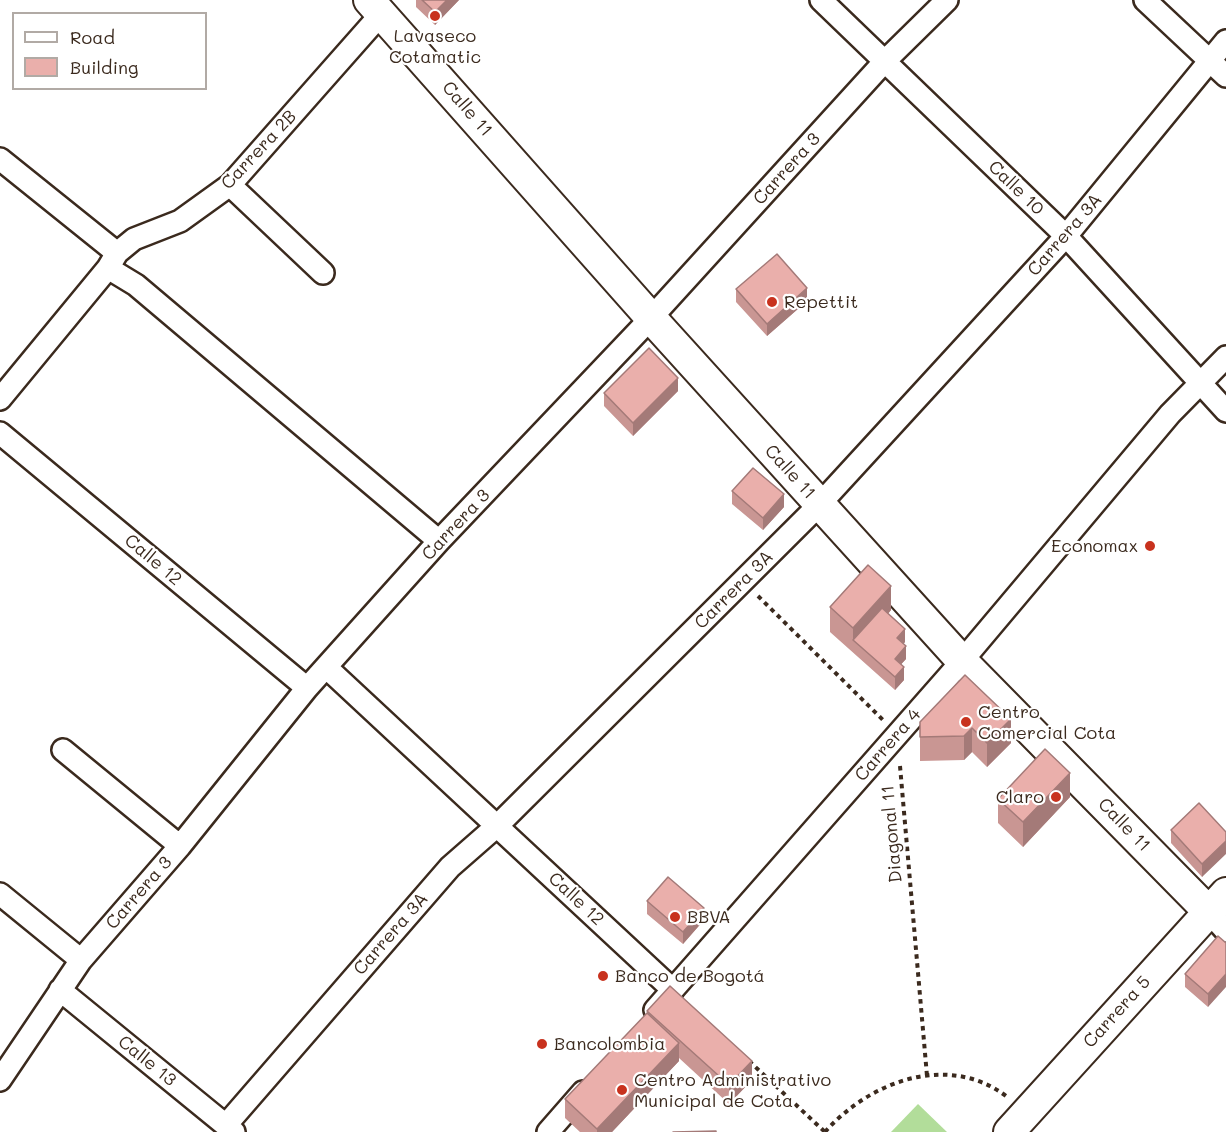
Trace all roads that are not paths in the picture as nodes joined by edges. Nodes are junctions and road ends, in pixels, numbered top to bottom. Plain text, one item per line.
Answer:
1 (821, 0) edge
2 (947, 0) edge
3 (1145, 0) edge
4 (376, 6) edge
5 (1226, 41) edge
6 (885, 61) junction
7 (1208, 61) junction
8 (1226, 76) edge
9 (0, 159) edge
10 (230, 185) junction
11 (1066, 236) junction
12 (112, 260) junction
13 (323, 273) dead end
14 (651, 318) junction
15 (1226, 357) edge
16 (1198, 383) junction
17 (0, 399) edge
18 (1226, 411) edge
19 (0, 433) edge
20 (819, 505) junction
21 (439, 542) junction
22 (962, 660) junction
23 (326, 667) junction
24 (307, 688) junction
25 (63, 750) dead end
26 (498, 825) junction
27 (180, 846) junction
28 (0, 894) edge
29 (1220, 912) edge
30 (81, 960) junction
31 (60, 990) junction
32 (673, 990) junction
33 (642, 1025) edge
34 (595, 1078) edge
35 (0, 1080) edge
36 (230, 1128) edge
37 (548, 1132) edge
38 (1009, 1132) edge

1 - 6 street, Calle 10
2 - 6 street, Carrera 3
3 - 7 street
4 - 10 street, Carrera 2B
4 - 14 main road, Calle 11
5 - 7 street, Carrera 3A
6 - 11 street, Calle 10
6 - 14 street, Carrera 3
7 - 8 street
7 - 11 street, Carrera 3A
9 - 12 street
10 - 12 street, Carrera 2B
10 - 13 street
11 - 16 street, Calle 10
11 - 20 street, Carrera 3A
12 - 17 street, Carrera 2B
12 - 21 street
14 - 20 main road, Calle 11
14 - 21 street, Carrera 3
15 - 16 street, Carrera 4
16 - 18 street, Calle 10
16 - 22 street, Carrera 4
19 - 24 street, Calle 12
20 - 22 main road, Calle 11
20 - 26 street, Carrera 3A
21 - 23 street, Carrera 3
22 - 29 main road, Calle 11
22 - 32 street, Carrera 4
23 - 24 street, Carrera 3
23 - 26 street, Calle 12
24 - 27 street, Carrera 3
25 - 27 street
26 - 32 street, Calle 12
26 - 36 street, Carrera 3A
27 - 30 street, Carrera 3
28 - 30 street
29 - 38 main road, Carrera 5
30 - 31 street, Carrera 3
31 - 35 street, Carrera 3
31 - 36 street, Calle 13
32 - 33 street, Carrera 4
34 - 37 street

